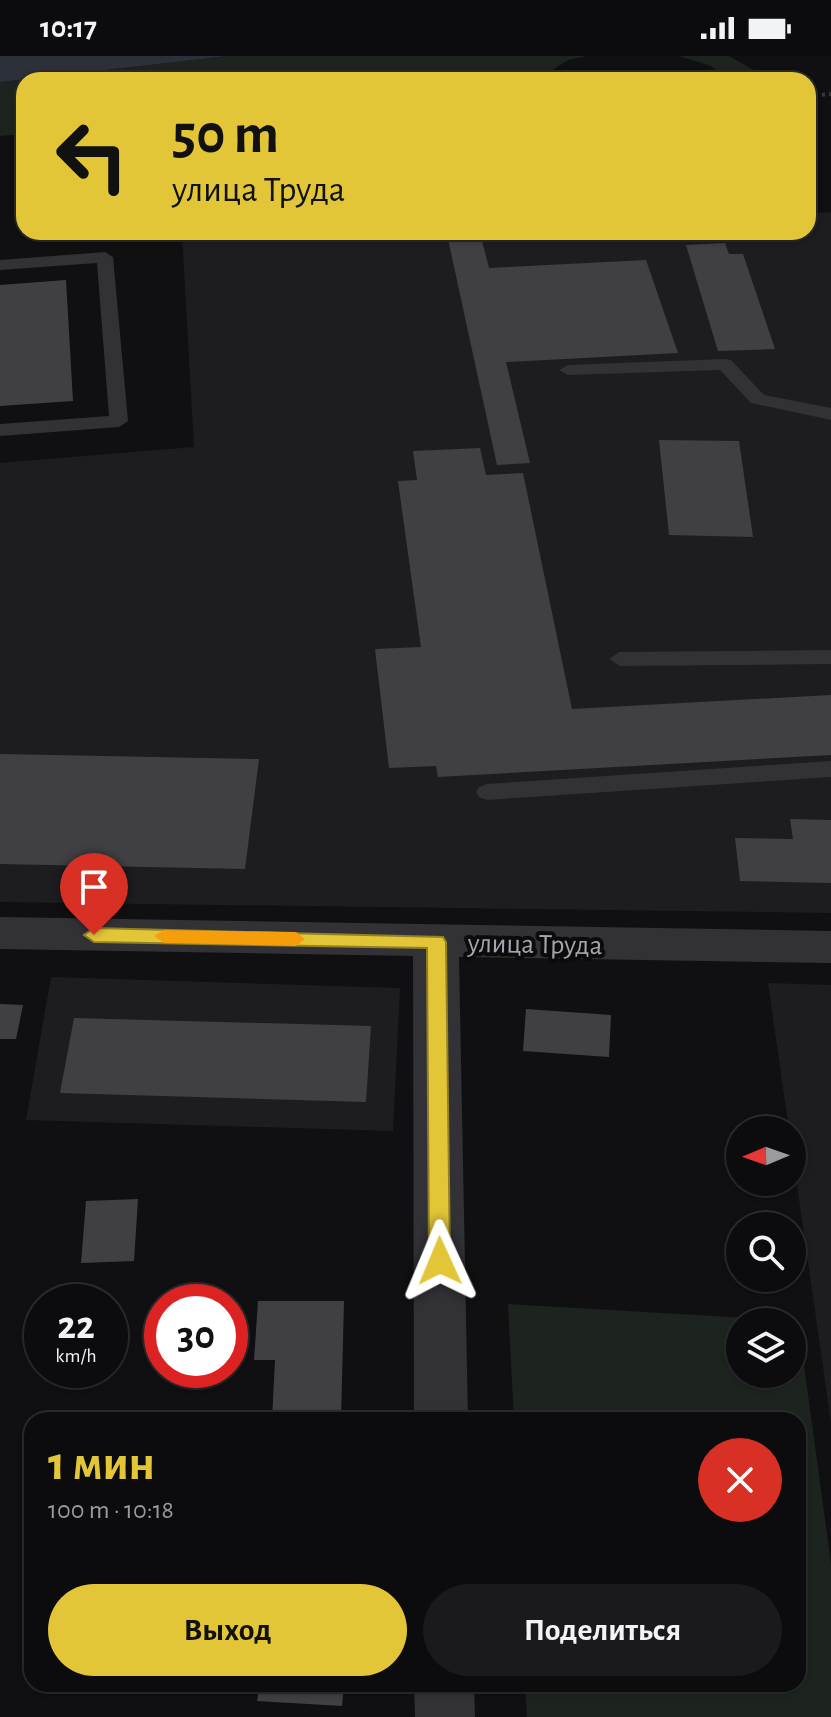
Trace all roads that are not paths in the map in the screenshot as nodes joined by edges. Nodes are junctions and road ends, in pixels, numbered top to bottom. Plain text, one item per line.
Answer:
1 (0, 265) edge
2 (568, 370) dead end
3 (831, 414) edge
4 (0, 430) edge
5 (831, 657) edge
6 (620, 659) dead end
7 (831, 769) edge
8 (487, 792) dead end
9 (0, 933) edge
10 (436, 942) junction
11 (831, 947) edge
12 (441, 1412) edge
13 (444, 1692) edge
14 (445, 1717) edge

1 - 4 lane
2 - 3 lane
5 - 6 lane
7 - 8 lane
9 - 10 street, улица Труда
10 - 11 street, улица Труда
10 - 12 street
13 - 14 street

